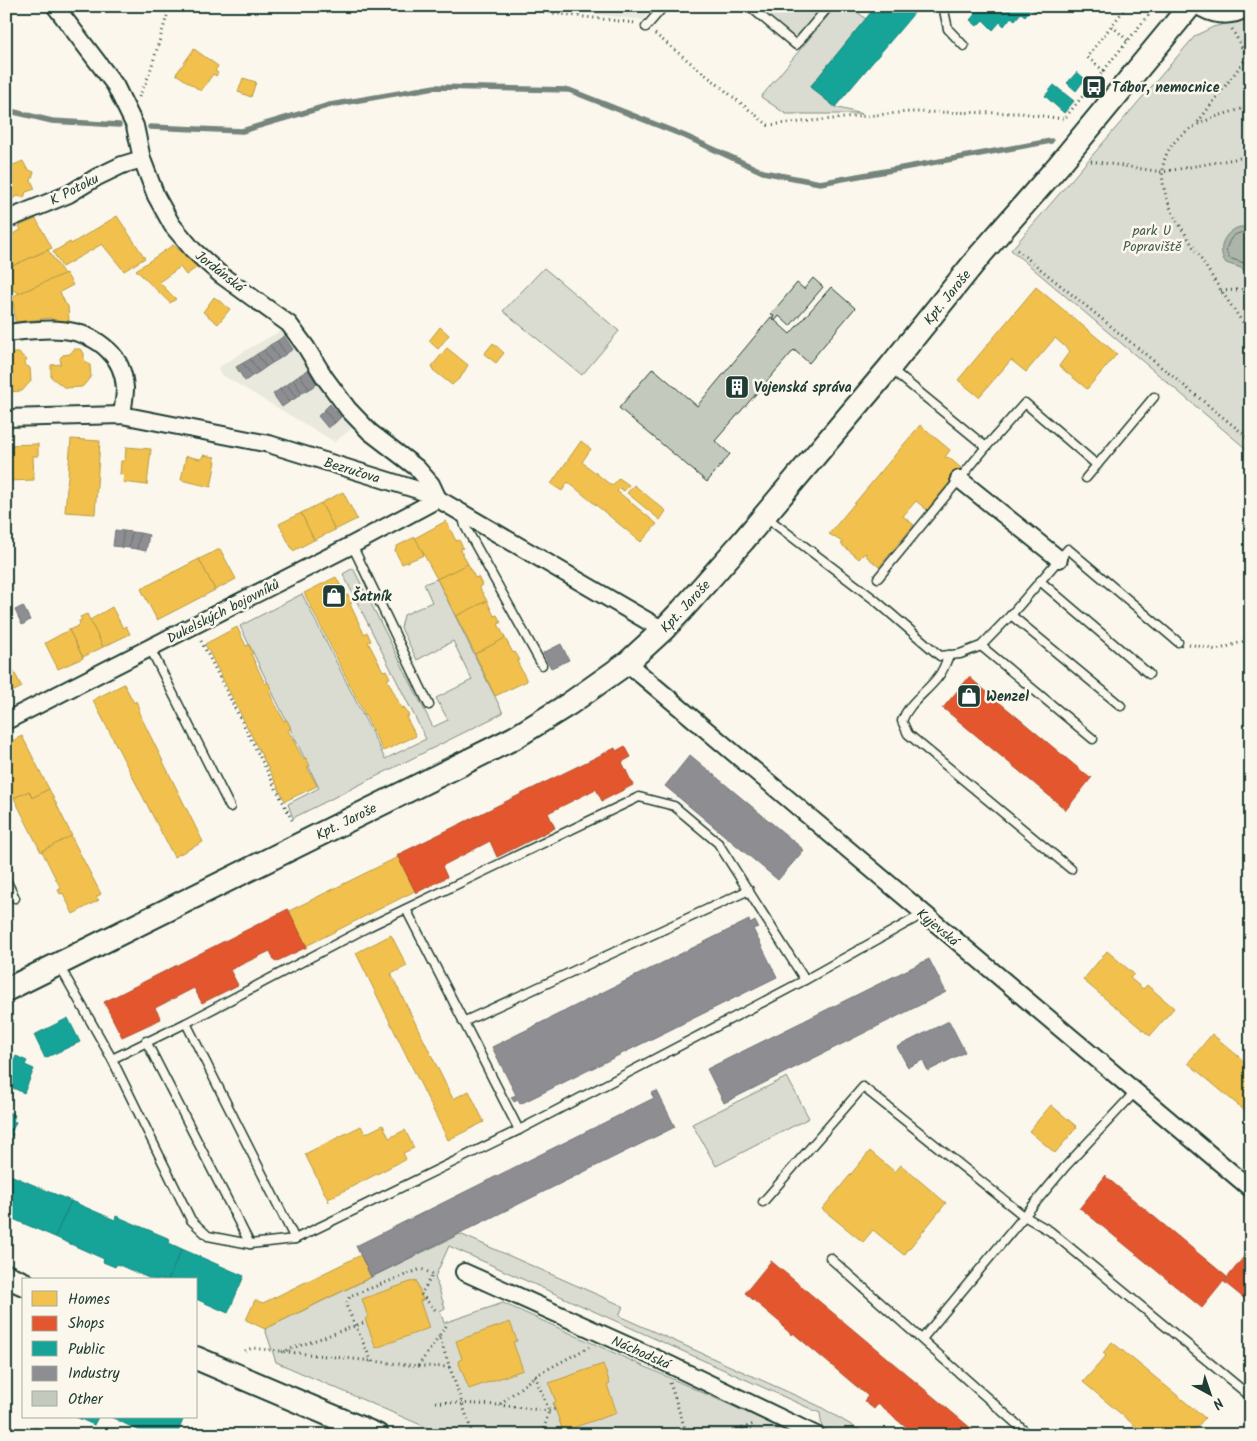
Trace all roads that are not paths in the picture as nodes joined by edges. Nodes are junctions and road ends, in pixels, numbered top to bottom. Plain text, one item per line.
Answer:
1 (55, 6) edge
2 (664, 6) edge
3 (749, 6) edge
4 (829, 6) edge
5 (943, 6) edge
6 (1190, 6) edge
7 (1204, 6) edge
8 (1245, 6) edge
9 (646, 28) road end
10 (964, 46) dead end
11 (142, 159) junction
12 (6, 220) edge
13 (6, 333) edge
14 (890, 367) junction
15 (1154, 397) dead end
16 (122, 415) junction
17 (6, 418) edge
18 (986, 447) junction
19 (1098, 465) junction
20 (1086, 478) dead end
21 (960, 479) junction
22 (438, 499) junction
23 (461, 512) junction
24 (764, 515) junction
25 (352, 545) junction
26 (1059, 559) junction
27 (878, 578) dead end
28 (1040, 581) junction
29 (1011, 616) junction
30 (663, 630) junction
31 (1178, 642) road end
32 (981, 646) junction
33 (150, 648) junction
34 (949, 656) junction
35 (627, 664) junction
36 (542, 665) dead end
37 (1149, 674) dead end
38 (429, 705) dead end
39 (1121, 706) dead end
40 (6, 721) edge
41 (1092, 740) dead end
42 (230, 807) dead end
43 (1071, 869) dead end
44 (6, 880) edge
45 (749, 890) junction
46 (15, 898) dead end
47 (406, 909) junction
48 (923, 914) junction
49 (59, 964) junction
50 (805, 980) junction
51 (6, 990) edge
52 (463, 1022) junction
53 (186, 1023) junction
54 (146, 1041) junction
55 (112, 1059) junction
56 (1134, 1092) junction
57 (519, 1130) junction
58 (1251, 1189) edge
59 (762, 1202) dead end
60 (1024, 1216) junction
61 (295, 1239) junction
62 (250, 1244) junction
63 (830, 1258) dead end
64 (464, 1272) dead end
65 (6, 1276) edge
66 (22, 1283) edge
67 (922, 1339) junction
68 (198, 1359) edge
69 (1251, 1397) edge
70 (377, 1435) edge
71 (816, 1435) edge
72 (1029, 1435) edge

1 - 11 street, Jordánská
2 - 9 lane
3 - 4 lane
5 - 10 lane
6 - 14 street, Kpt. Jaroše
7 - 8 street
11 - 12 street, K Potoku
11 - 22 street, Jordánská
13 - 16 street
14 - 18 lane
14 - 24 street, Kpt. Jaroše
15 - 19 lane
16 - 17 street, Bezručova
16 - 22 street, Bezručova
18 - 19 lane
18 - 21 lane
19 - 20 lane
21 - 26 street
21 - 27 lane
22 - 23 street, Bezručova
22 - 25 street, Dukelských bojovníků
23 - 30 street, Bezručova
23 - 36 lane
24 - 30 street, Kpt. Jaroše
24 - 34 lane
25 - 33 street, Dukelských bojovníků
25 - 38 lane
26 - 28 lane
26 - 31 lane
28 - 29 lane
28 - 37 lane
29 - 32 lane
29 - 39 lane
30 - 35 street, Kpt. Jaroše
32 - 34 lane
32 - 41 lane
33 - 40 street, Dukelských bojovníků
33 - 42 lane
34 - 43 lane
35 - 48 street, Kyjevská
35 - 49 street, Kpt. Jaroše
44 - 46 lane
45 - 47 lane
45 - 50 lane
45 - 52 lane
47 - 52 lane
47 - 53 lane
48 - 50 lane
48 - 56 street, Kyjevská
49 - 51 street, Kpt. Jaroše
49 - 55 lane
50 - 57 lane
52 - 57 lane
53 - 54 lane
53 - 61 lane
54 - 55 lane
54 - 62 lane
55 - 62 lane
56 - 58 street, Kyjevská
56 - 60 lane
57 - 61 lane
59 - 60 lane
60 - 67 lane
60 - 69 lane
61 - 62 lane
63 - 67 lane
64 - 71 street, Náchodská
65 - 66 street
67 - 72 lane
68 - 70 street

